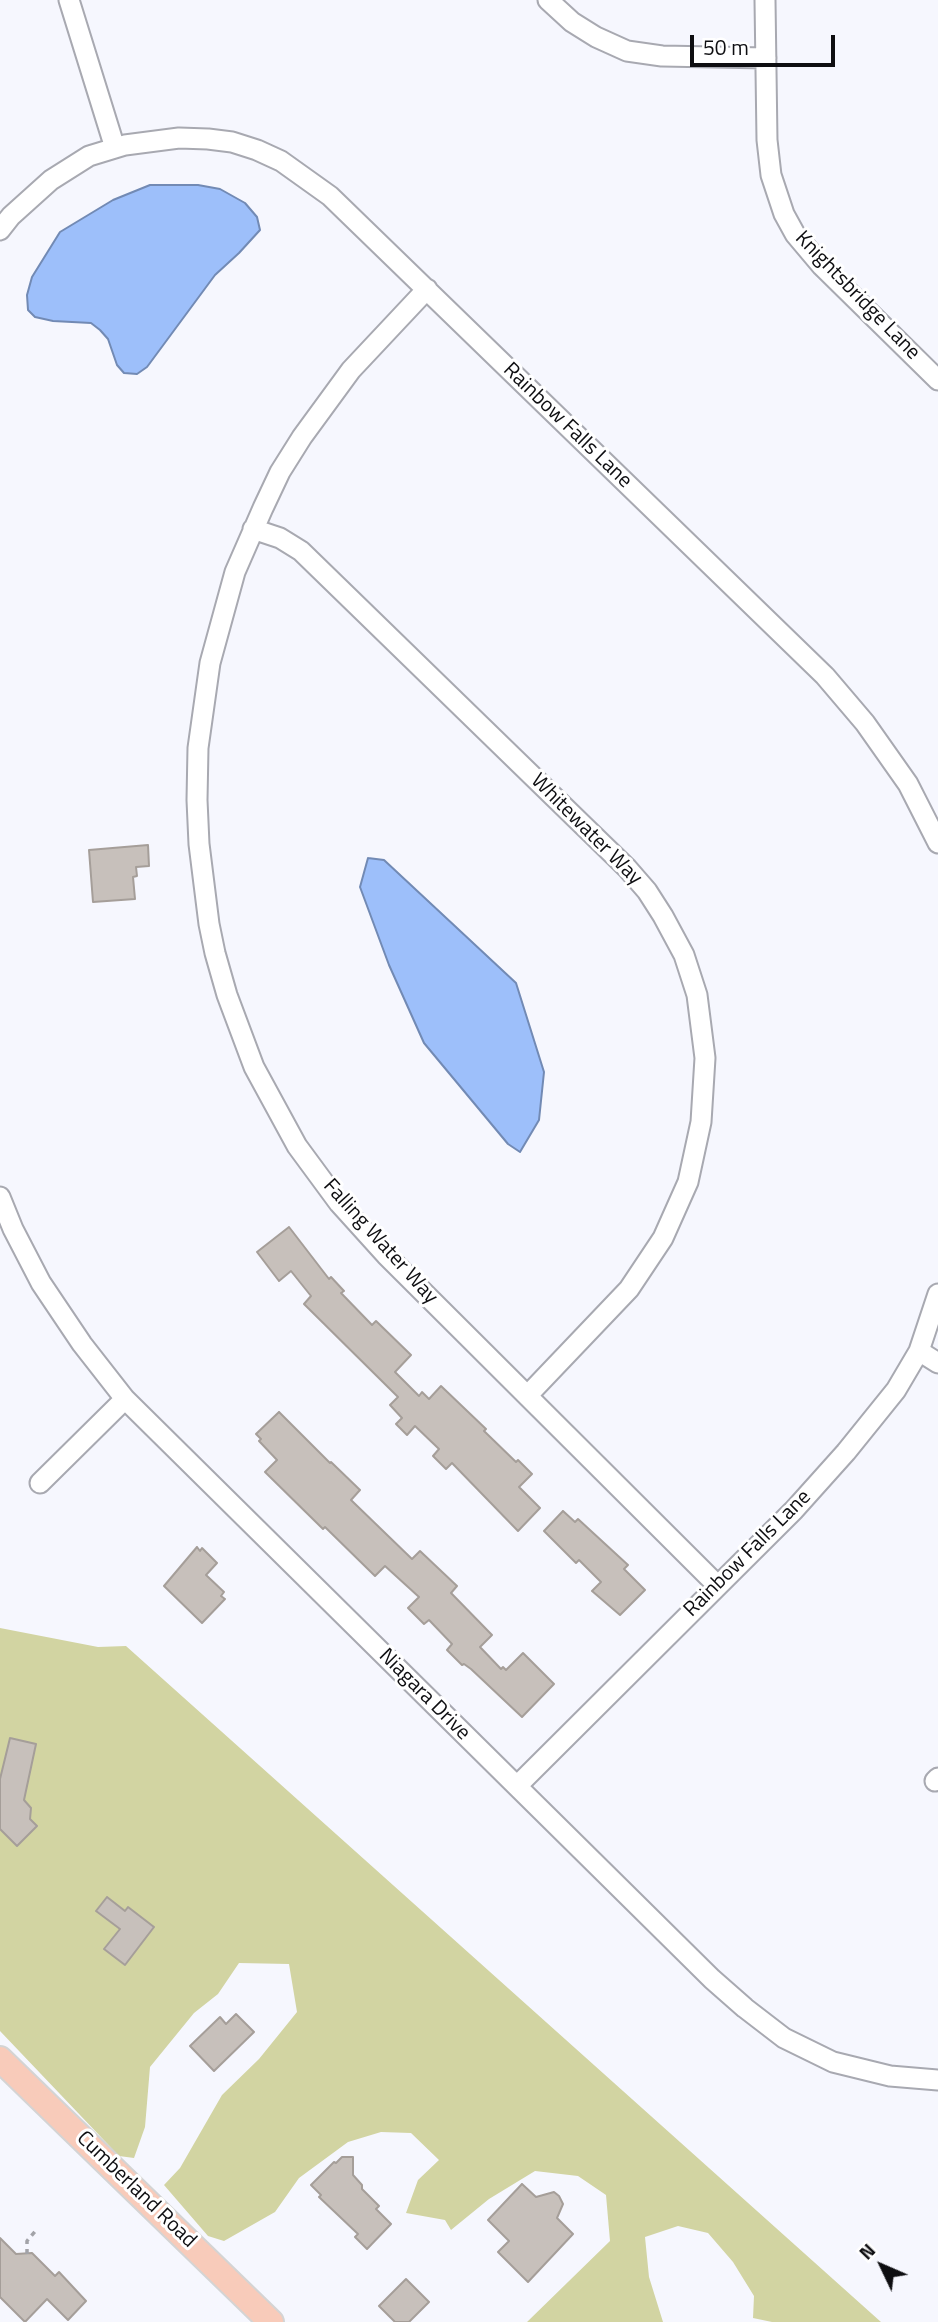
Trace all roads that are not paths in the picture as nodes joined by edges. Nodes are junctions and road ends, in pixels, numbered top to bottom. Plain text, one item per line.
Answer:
1 (69, 0) edge
2 (548, 0) edge
3 (765, 0) edge
4 (766, 58) junction
5 (115, 148) junction
6 (0, 230) edge
7 (427, 289) junction
8 (938, 380) edge
9 (253, 529) junction
10 (938, 843) edge
11 (0, 1198) edge
12 (938, 1294) edge
13 (919, 1351) junction
14 (938, 1363) edge
15 (528, 1395) junction
16 (125, 1399) junction
17 (40, 1483) dead end
18 (717, 1586) junction
19 (517, 1786) junction
20 (0, 2059) edge
21 (938, 2080) edge
22 (271, 2322) edge

1 - 5 street
2 - 4 street
3 - 4 street, Knightsbridge Lane
4 - 8 street, Knightsbridge Lane
5 - 6 street
5 - 7 street, Rainbow Falls Lane
7 - 9 street, Falling Water Way
7 - 10 street, Rainbow Falls Lane
9 - 15 street, Falling Water Way
9 - 15 street, Whitewater Way
11 - 16 street, Niagara Drive
12 - 13 street, Rainbow Falls Lane
13 - 14 street
13 - 18 street, Rainbow Falls Lane
15 - 18 street, Falling Water Way
16 - 17 street
16 - 19 street, Niagara Drive
18 - 19 street, Rainbow Falls Lane
19 - 21 street, Niagara Drive
20 - 22 main road, Cumberland Road

